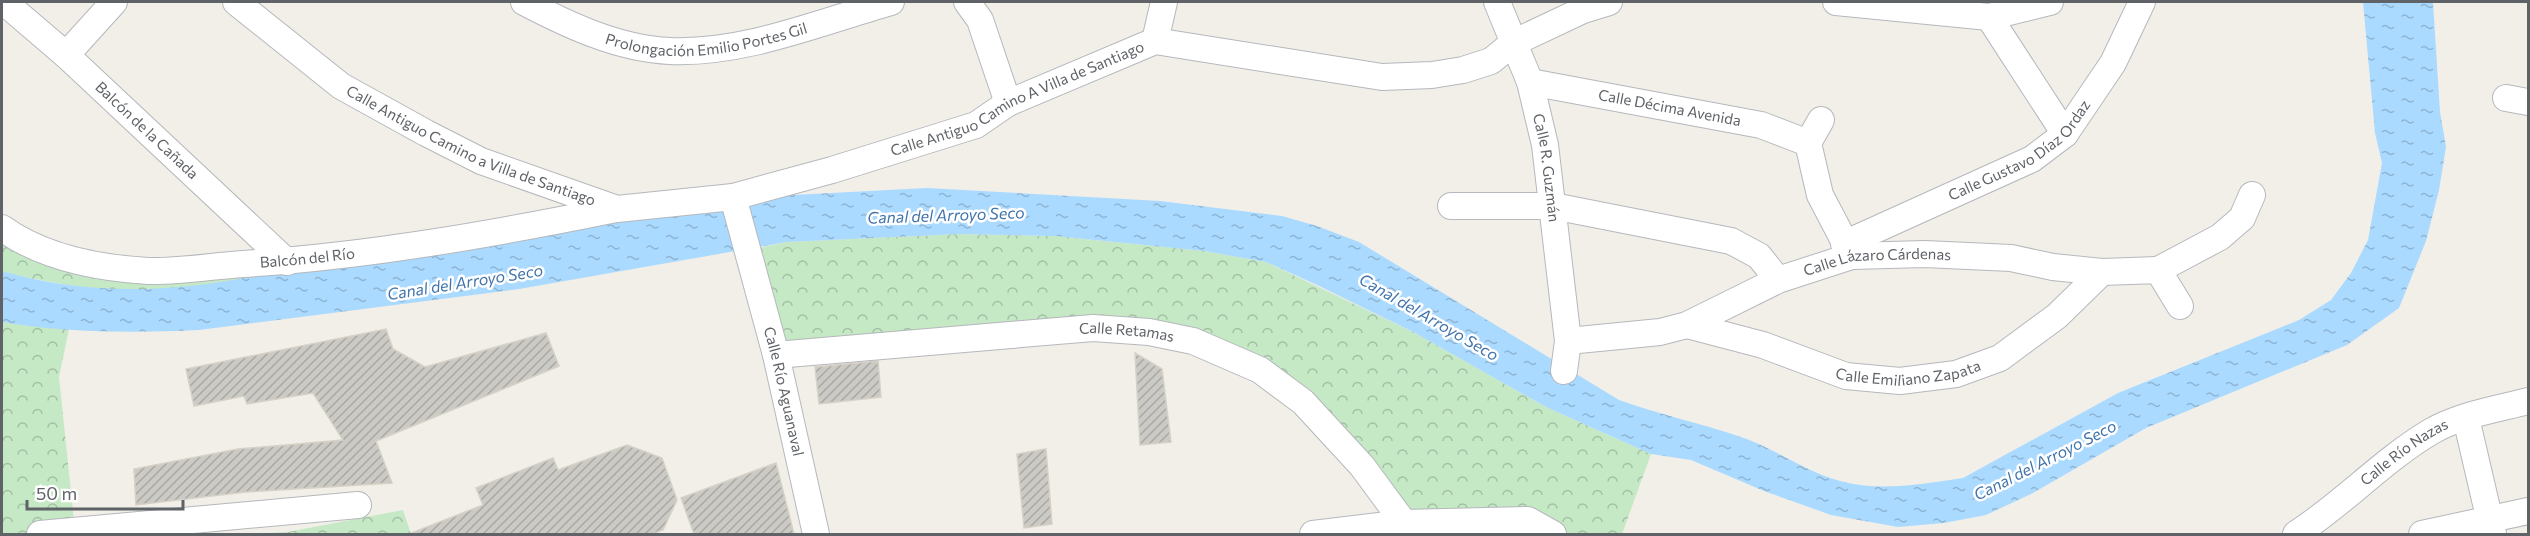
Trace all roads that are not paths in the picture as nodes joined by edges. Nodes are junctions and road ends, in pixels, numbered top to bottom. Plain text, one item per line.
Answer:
1 (4, 2) edge
2 (114, 2) edge
3 (236, 2) edge
4 (524, 2) edge
5 (891, 2) edge
6 (1164, 2) edge
7 (1497, 2) edge
8 (1610, 2) edge
9 (1836, 2) edge
10 (2050, 2) edge
11 (2142, 2) edge
12 (976, 8) edge
13 (1989, 18) junction
14 (1155, 41) junction
15 (1513, 43) junction
16 (66, 55) junction
17 (1530, 82) junction
18 (1008, 103) junction
19 (1821, 120) dead end
20 (2065, 134) junction
21 (1808, 143) junction
22 (2252, 195) dead end
23 (734, 202) junction
24 (1451, 206) dead end
25 (1553, 206) junction
26 (617, 209) junction
27 (2, 228) edge
28 (1848, 250) junction
29 (287, 262) junction
30 (2158, 270) junction
31 (2102, 272) junction
32 (1778, 280) junction
33 (2181, 306) dead end
34 (1687, 325) junction
35 (1568, 340) junction
36 (776, 355) junction
37 (1564, 371) dead end
38 (2529, 401) edge
39 (2466, 418) junction
40 (358, 505) dead end
41 (2529, 511) edge
42 (1404, 523) junction
43 (2492, 527) edge
44 (2310, 530) edge
45 (76, 533) edge
46 (40, 534) edge
47 (816, 534) edge
48 (1313, 534) edge
49 (1553, 534) edge
50 (2422, 534) edge

1 - 16 street, Balcón de la Cañada
2 - 16 street
3 - 26 street, Calle Antiguo Camino a Villa de Santiago
4 - 5 street, Prolongación Emilio Portes Gil
6 - 14 street
7 - 15 street, Calle R. Guzmán
8 - 15 street
9 - 13 street
10 - 13 street
11 - 20 street, Calle Gustavo Díaz Ordaz
12 - 18 street
13 - 20 street
14 - 15 street, Calle Antiguo Camino A Villa de Santiago
14 - 18 street, Calle Antiguo Camino A Villa de Santiago
15 - 17 street, Calle R. Guzmán
16 - 29 street, Balcón de la Cañada
17 - 21 street, Calle Décima Avenida
17 - 25 street, Calle R. Guzmán
18 - 23 street, Calle Antiguo Camino A Villa de Santiago
19 - 21 street
20 - 28 street, Calle Gustavo Díaz Ordaz
21 - 28 street
22 - 30 street
23 - 26 street, Calle Antiguo Camino a Villa de Santiago
23 - 36 street, Calle Río Aguanaval
24 - 25 street
25 - 32 street
25 - 35 street, Calle R. Guzmán
26 - 29 street, Balcón del Río
27 - 29 street, Balcón del Río
28 - 31 street, Calle Lázaro Cárdenas
28 - 32 street, Calle Lázaro Cárdenas
30 - 31 street, Calle Lázaro Cárdenas
30 - 33 street
31 - 34 street, Calle Emiliano Zapata
32 - 34 street, Calle Lázaro Cárdenas
34 - 35 street, Calle Lázaro Cárdenas
35 - 37 street, Calle R. Guzmán
36 - 42 street, Calle Retamas
36 - 47 street, Calle Río Aguanaval
38 - 39 street, Calle Río Nazas
39 - 43 street
39 - 44 street, Calle Río Nazas
40 - 45 street
41 - 43 street
42 - 48 street
42 - 49 street
43 - 50 street
45 - 46 street

